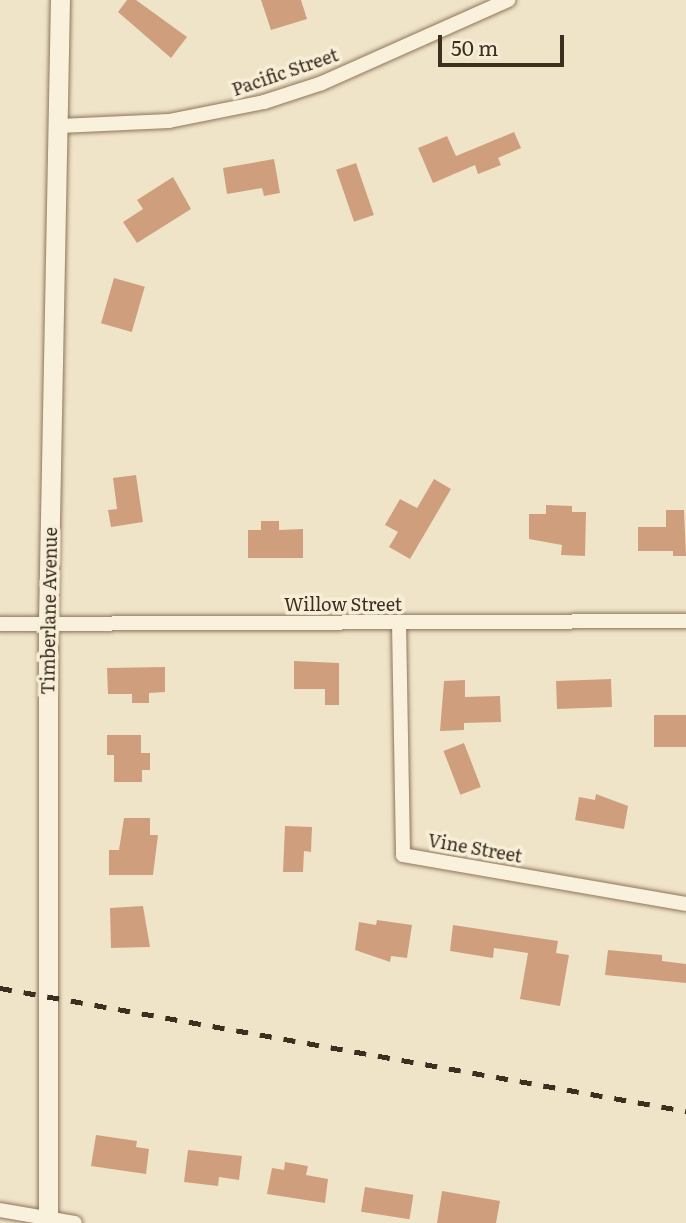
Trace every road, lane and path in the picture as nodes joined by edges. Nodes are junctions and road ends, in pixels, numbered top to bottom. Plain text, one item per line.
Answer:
1 (60, 0) edge
2 (508, 0) edge
3 (60, 126) junction
4 (686, 621) edge
5 (48, 623) junction
6 (399, 623) junction
7 (0, 624) edge
8 (686, 904) edge
9 (0, 1210) edge
10 (48, 1221) edge
11 (75, 1223) edge

1 - 3 street, Timberlane Avenue
2 - 3 street, Pacific Street
3 - 5 street, Timberlane Avenue
4 - 6 street, Willow Street
5 - 6 street, Willow Street
5 - 7 street, Willow Street
5 - 10 street, Timberlane Avenue
6 - 8 street, Vine Street
9 - 10 street
10 - 11 street

